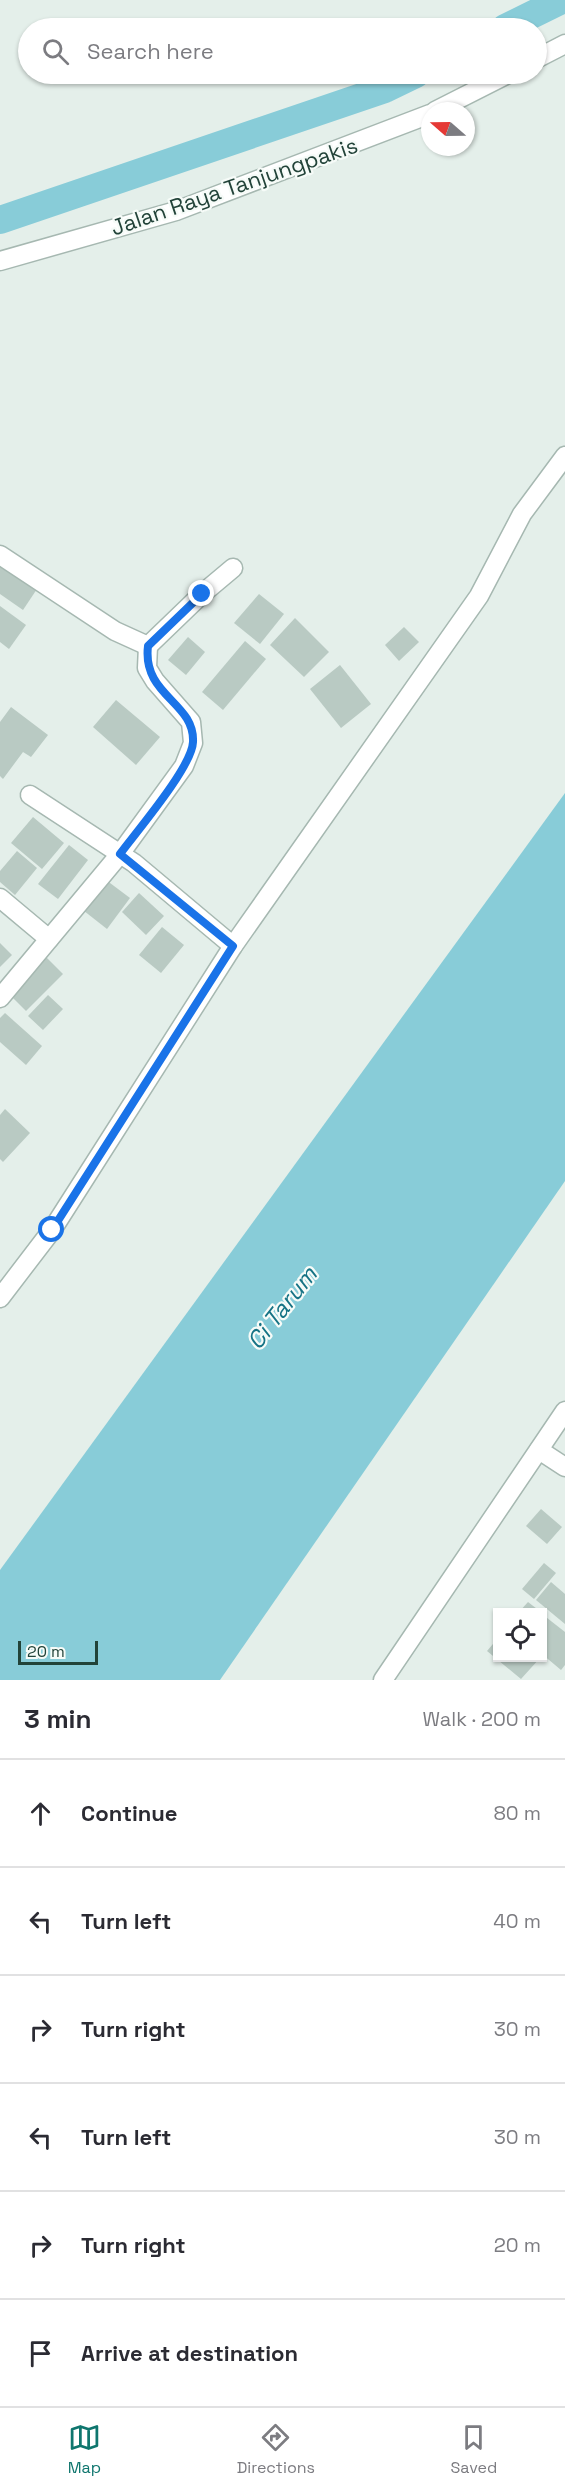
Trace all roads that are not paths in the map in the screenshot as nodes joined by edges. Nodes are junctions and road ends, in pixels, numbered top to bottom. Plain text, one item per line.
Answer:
1 (565, 44) edge
2 (547, 54) edge
3 (488, 84) edge
4 (453, 102) edge
5 (421, 117) edge
6 (0, 261) edge
7 (565, 456) edge
8 (0, 555) edge
9 (232, 568) dead end
10 (148, 646) junction
11 (30, 795) dead end
12 (120, 854) junction
13 (0, 898) edge
14 (49, 939) junction
15 (233, 946) junction
16 (0, 998) edge
17 (0, 1298) edge
18 (565, 1411) edge
19 (539, 1450) junction
20 (565, 1467) edge
21 (383, 1680) edge

1 - 2 street
3 - 4 street
5 - 6 street, Jalan Raya Tanjungpakis
7 - 15 street
8 - 10 street
9 - 10 street
10 - 12 street
11 - 12 street
12 - 14 street
12 - 15 street
13 - 14 street
14 - 16 street
15 - 17 street
18 - 19 street
19 - 20 street
19 - 21 street

